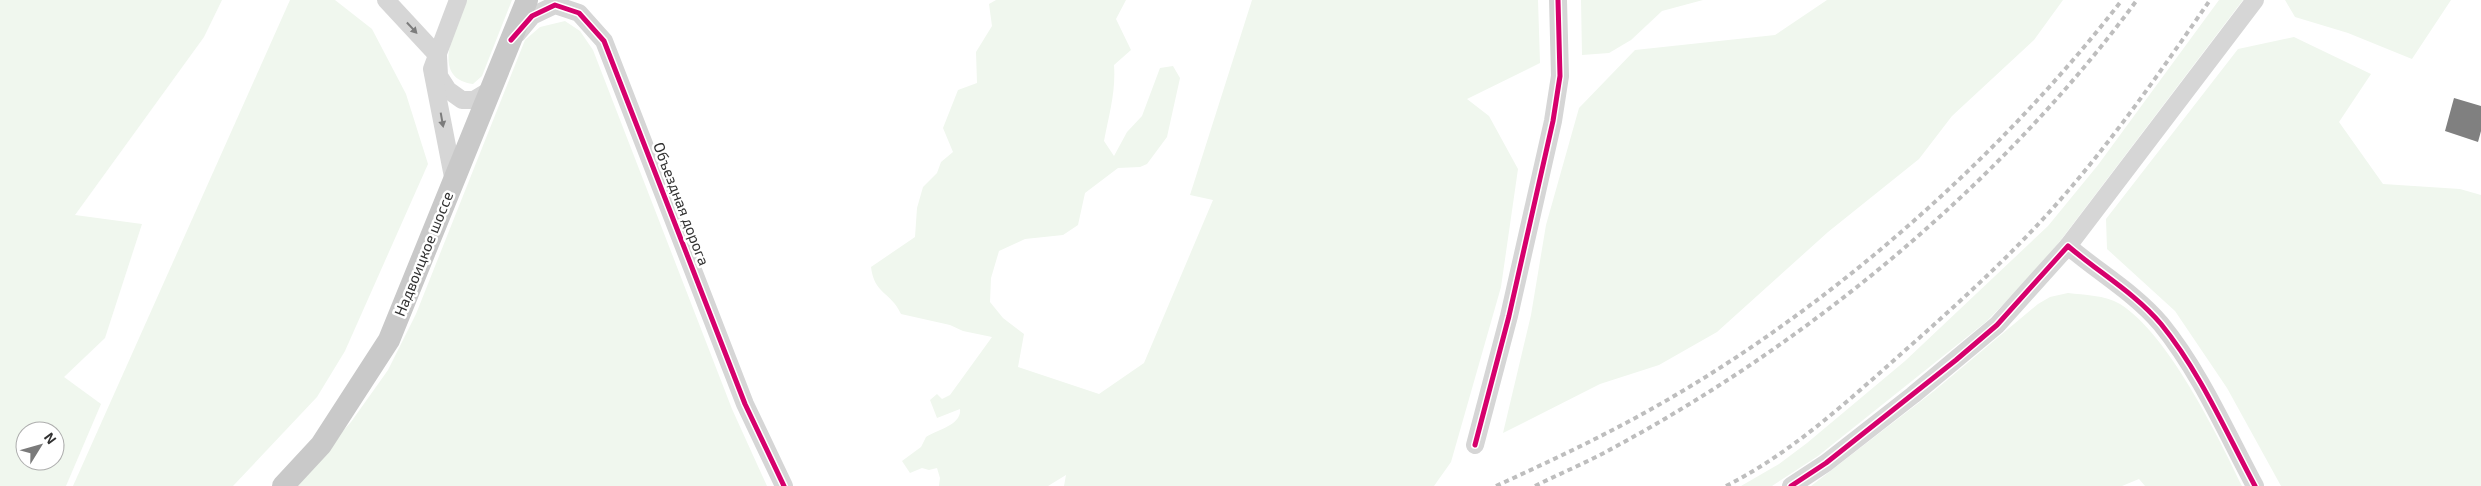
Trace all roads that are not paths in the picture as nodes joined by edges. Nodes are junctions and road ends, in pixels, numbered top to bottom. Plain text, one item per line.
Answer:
1 (386, 0) edge
2 (458, 0) edge
3 (528, 0) edge
4 (580, 0) edge
5 (1558, 0) edge
6 (2255, 0) edge
7 (511, 40) junction
8 (604, 41) junction
9 (438, 56) junction
10 (492, 89) junction
11 (454, 182) junction
12 (2068, 246) junction
13 (1475, 445) dead end
14 (283, 486) edge
15 (784, 486) edge
16 (1791, 486) edge
17 (2255, 486) edge

1 -> 9 street
2 - 9 street
3 - 7 main road, Надвоицкое шоссе
4 - 8 street
5 - 13 street
6 - 12 street
7 - 8 street, Объездная дорога
7 - 10 main road, Надвоицкое шоссе
8 - 15 street, Объездная дорога
9 - 10 street
9 -> 11 street
10 - 11 main road, Надвоицкое шоссе
11 - 14 main road, Надвоицкое шоссе
12 - 16 street
12 - 17 street

